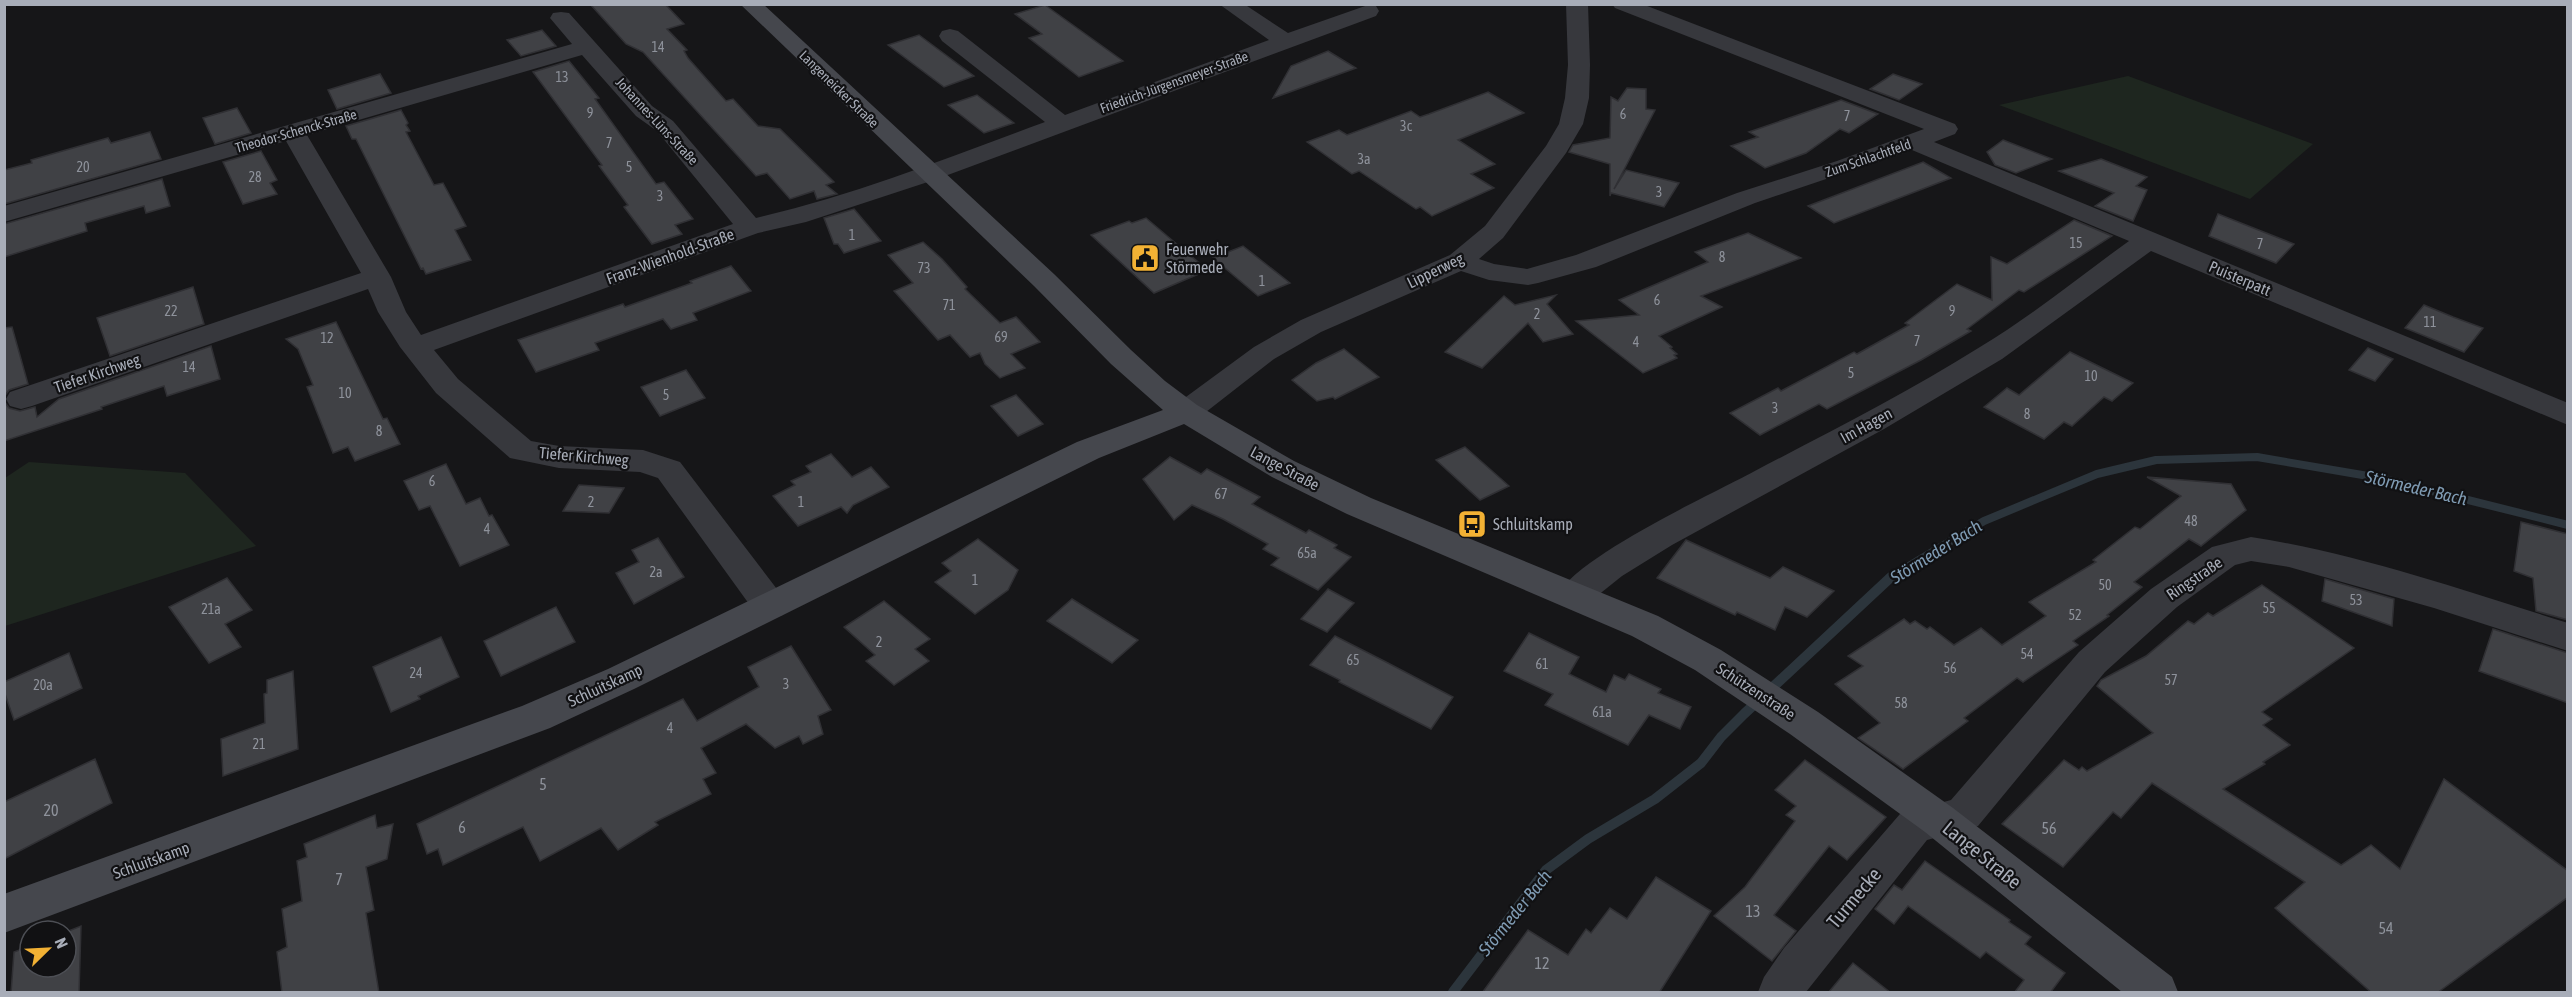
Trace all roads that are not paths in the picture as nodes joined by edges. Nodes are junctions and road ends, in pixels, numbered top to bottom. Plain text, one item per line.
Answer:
1 (750, 4) edge
2 (1229, 4) edge
3 (1577, 4) edge
4 (1622, 4) edge
5 (1368, 11) dead end
6 (561, 18) dead end
7 (950, 36) dead end
8 (1285, 41) junction
9 (588, 46) junction
10 (1062, 124) junction
11 (293, 132) junction
12 (1914, 142) junction
13 (928, 174) junction
14 (4, 214) edge
15 (750, 227) junction
16 (2148, 240) junction
17 (1460, 261) junction
18 (377, 277) junction
19 (415, 347) junction
20 (21, 399) dead end
21 (1186, 412) junction
22 (2568, 415) edge
23 (1575, 596) junction
24 (770, 606) junction
25 (2568, 637) edge
26 (1708, 660) joint
27 (1804, 723) joint
28 (1939, 820) junction
29 (4, 914) edge
30 (1780, 993) edge
31 (2156, 993) edge

1 - 13 main road, Langeneicker Straße
2 - 8 street
3 - 17 street, Lipperweg
4 - 12 street, Zum Schlachtfeld
5 - 8 street, Friedrich-Jürgensmeyer-Straße
6 - 9 street, Johannes-Lüns-Straße
7 - 10 street
8 - 10 street, Friedrich-Jürgensmeyer-Straße
9 - 11 street, Theodor-Schenck-Straße
9 - 15 street, Johannes-Lüns-Straße
10 - 13 street, Friedrich-Jürgensmeyer-Straße
11 - 14 street, Theodor-Schenck-Straße
11 - 18 street, Tiefer Kirchweg
12 - 16 street, Puisterpatt
12 - 17 street, Zum Schlachtfeld
13 - 15 street, Franz-Wienhold-Straße
13 - 21 main road, Lange Straße
15 - 19 street, Franz-Wienhold-Straße
16 - 22 street, Puisterpatt
16 - 23 street, Im Hagen
17 - 21 street, Lipperweg
18 - 19 street, Tiefer Kirchweg
18 - 20 street, Tiefer Kirchweg
19 - 24 street, Tiefer Kirchweg
21 - 23 main road, Lange Straße
21 - 24 main road, Schluitskamp
23 - 26 main road, Lange Straße
24 - 29 main road, Schluitskamp
25 - 28 street, Ringstraße
26 - 27 main road, Schützenstraße
27 - 28 main road, Lange Straße
28 - 30 street, Turmecke
28 - 31 main road, Lange Straße

